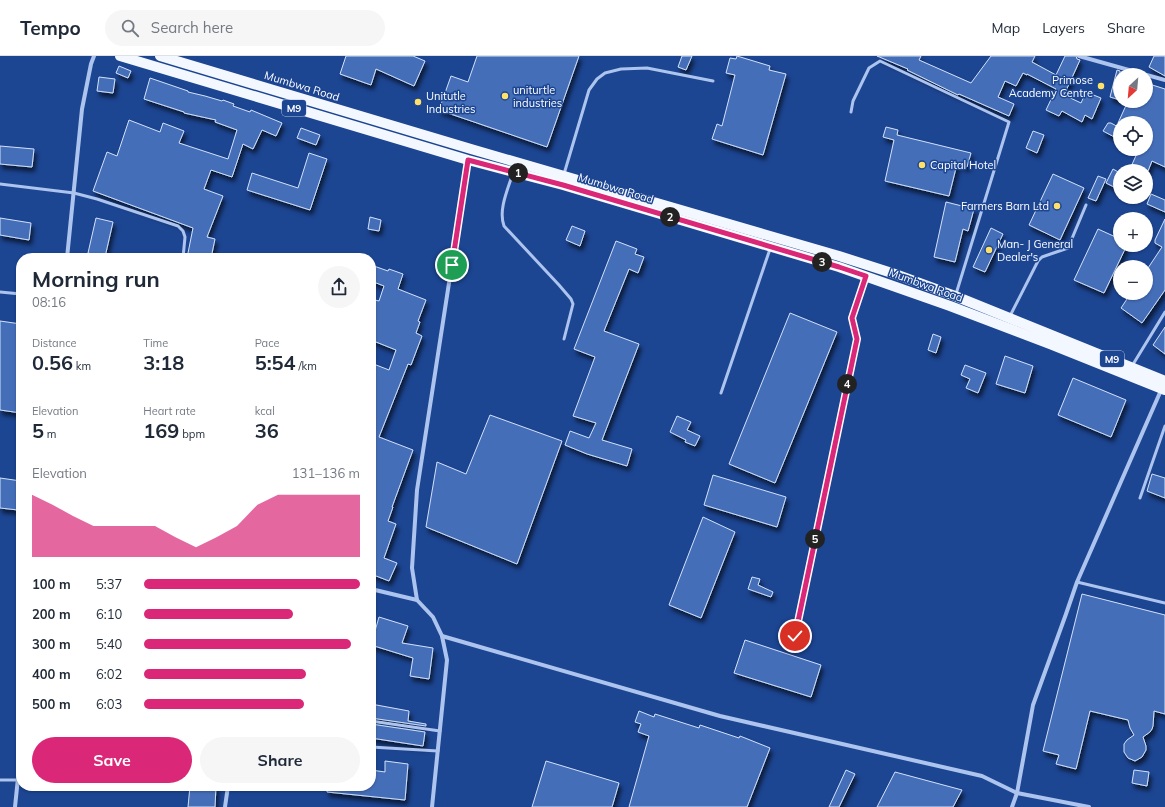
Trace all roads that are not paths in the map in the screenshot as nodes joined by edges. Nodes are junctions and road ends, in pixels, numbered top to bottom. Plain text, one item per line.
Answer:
1 (94, 56) edge
2 (120, 56) edge
3 (160, 56) edge
4 (1079, 56) edge
5 (1165, 80) edge
6 (713, 81) dead end
7 (852, 112) dead end
8 (471, 149) junction
9 (468, 160) junction
10 (513, 172) junction
11 (563, 175) junction
12 (0, 184) edge
13 (74, 193) junction
14 (1086, 205) dead end
15 (771, 247) junction
16 (68, 253) edge
17 (183, 253) edge
18 (866, 276) junction
19 (0, 292) edge
20 (16, 294) edge
21 (956, 296) junction
22 (1165, 312) edge
23 (1009, 317) junction
24 (564, 339) dead end
25 (1132, 367) junction
26 (1164, 385) edge
27 (720, 393) dead end
28 (1165, 426) edge
29 (1140, 498) dead end
30 (1076, 582) junction
31 (376, 590) edge
32 (417, 600) junction
33 (1165, 603) edge
34 (442, 636) junction
35 (795, 636) dead end
36 (376, 722) edge
37 (440, 731) junction
38 (376, 746) edge
39 (438, 751) junction
40 (0, 780) edge
41 (16, 780) edge
42 (17, 791) edge
43 (227, 791) edge
44 (1017, 793) junction
45 (15, 807) edge
46 (225, 807) edge
47 (432, 807) edge
48 (1012, 807) edge
49 (1089, 807) edge

1 - 13 street
2 - 9 main road, Mumbwa Road / M9
3 - 8 main road, Mumbwa Road / M9
4 - 5 street
6 - 11 lane
7 - 21 lane
8 - 9 street
8 - 11 main road, Mumbwa Road / M9
9 - 10 main road, Mumbwa Road / M9
9 - 32 street
10 - 15 main road, Mumbwa Road / M9
10 - 24 lane
11 - 21 main road, Mumbwa Road / M9
12 - 13 lane
13 - 16 street
13 - 17 lane
14 - 23 lane
15 - 18 main road, Mumbwa Road / M9
15 - 27 lane
18 - 26 main road, Mumbwa Road / M9
18 - 35 lane
19 - 20 lane
21 - 23 main road, Mumbwa Road / M9
22 - 25 lane
23 - 25 main road, Mumbwa Road / M9
25 - 26 main road, Mumbwa Road / M9
26 - 30 street
28 - 29 lane
30 - 33 lane
30 - 44 street
31 - 32 street
32 - 34 street
34 - 37 street
34 - 44 street
36 - 37 lane
37 - 39 street
38 - 39 lane
39 - 47 street
40 - 41 lane
42 - 45 street
43 - 46 street
44 - 48 street
44 - 49 street

